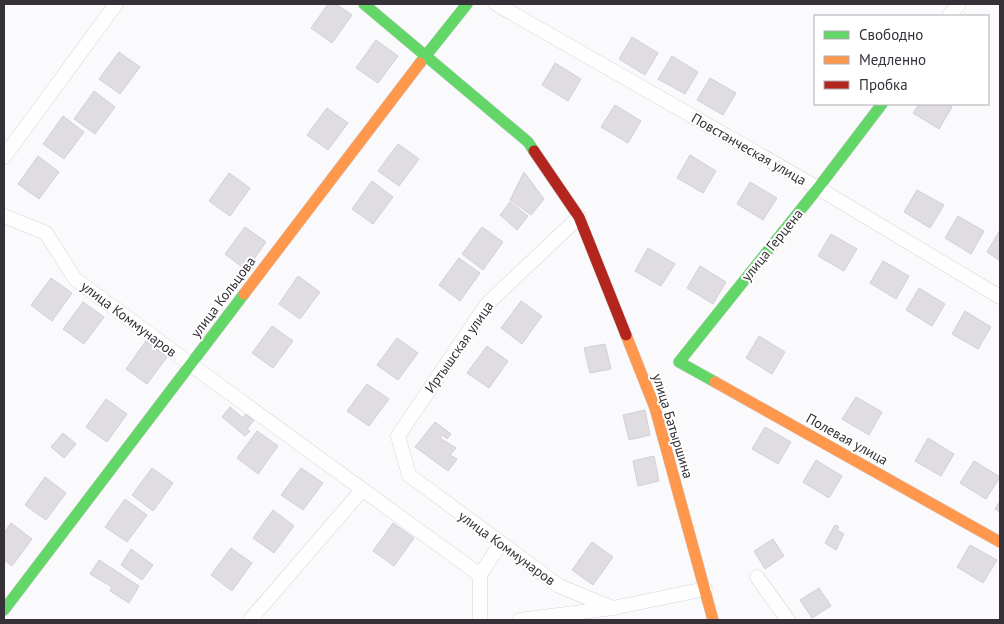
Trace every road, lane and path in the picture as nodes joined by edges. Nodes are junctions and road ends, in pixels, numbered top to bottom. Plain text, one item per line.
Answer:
1 (116, 4) edge
2 (364, 4) edge
3 (467, 4) edge
4 (496, 4) edge
5 (959, 4) edge
6 (950, 15) edge
7 (425, 56) junction
8 (881, 105) edge
9 (4, 157) edge
10 (818, 188) junction
11 (4, 216) edge
12 (579, 217) junction
13 (1000, 297) edge
14 (679, 362) joint
15 (190, 364) junction
16 (408, 475) joint
17 (362, 490) junction
18 (1000, 542) edge
19 (501, 543) junction
20 (480, 575) junction
21 (757, 577) dead end
22 (705, 589) junction
23 (613, 608) junction
24 (4, 610) edge
25 (250, 620) edge
26 (480, 620) edge
27 (520, 620) edge
28 (713, 620) edge
29 (788, 620) edge

1 - 9 street
2 - 7 street
3 - 7 street, улица Кольцова
4 - 10 street, Повстанческая улица
5 - 6 street
7 - 12 street
7 - 15 street, улица Кольцова
8 - 10 street, улица Герцена
10 - 13 street, Повстанческая улица
10 - 14 street, улица Герцена
11 - 15 street, улица Коммунаров
12 - 16 street, Иртышская улица
12 - 22 street, улица Батыршина
14 - 18 street, Полевая улица
15 - 17 street, улица Коммунаров
15 - 24 street, улица Кольцова
16 - 19 street, улица Коммунаров
17 - 20 street, улица Коммунаров
17 - 25 street
19 - 20 street
19 - 23 street, улица Коммунаров
20 - 26 street
21 - 29 street
22 - 23 street
22 - 28 street, улица Батыршина
23 - 27 street

